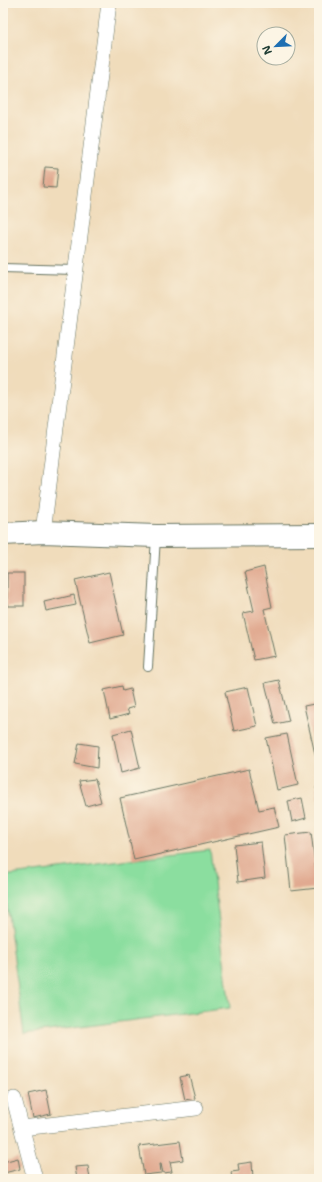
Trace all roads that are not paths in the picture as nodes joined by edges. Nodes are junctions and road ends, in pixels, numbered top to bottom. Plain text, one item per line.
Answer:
1 (109, 3) edge
2 (3, 268) edge
3 (75, 270) junction
4 (42, 532) junction
5 (3, 534) edge
6 (319, 535) edge
7 (156, 536) junction
8 (148, 667) dead end
9 (14, 1099) dead end
10 (196, 1108) dead end
11 (22, 1128) junction
12 (35, 1179) edge

1 - 3 street
2 - 3 lane
3 - 4 street
4 - 5 main road
4 - 7 main road
6 - 7 main road
7 - 8 lane
9 - 11 street
10 - 11 street
11 - 12 street

